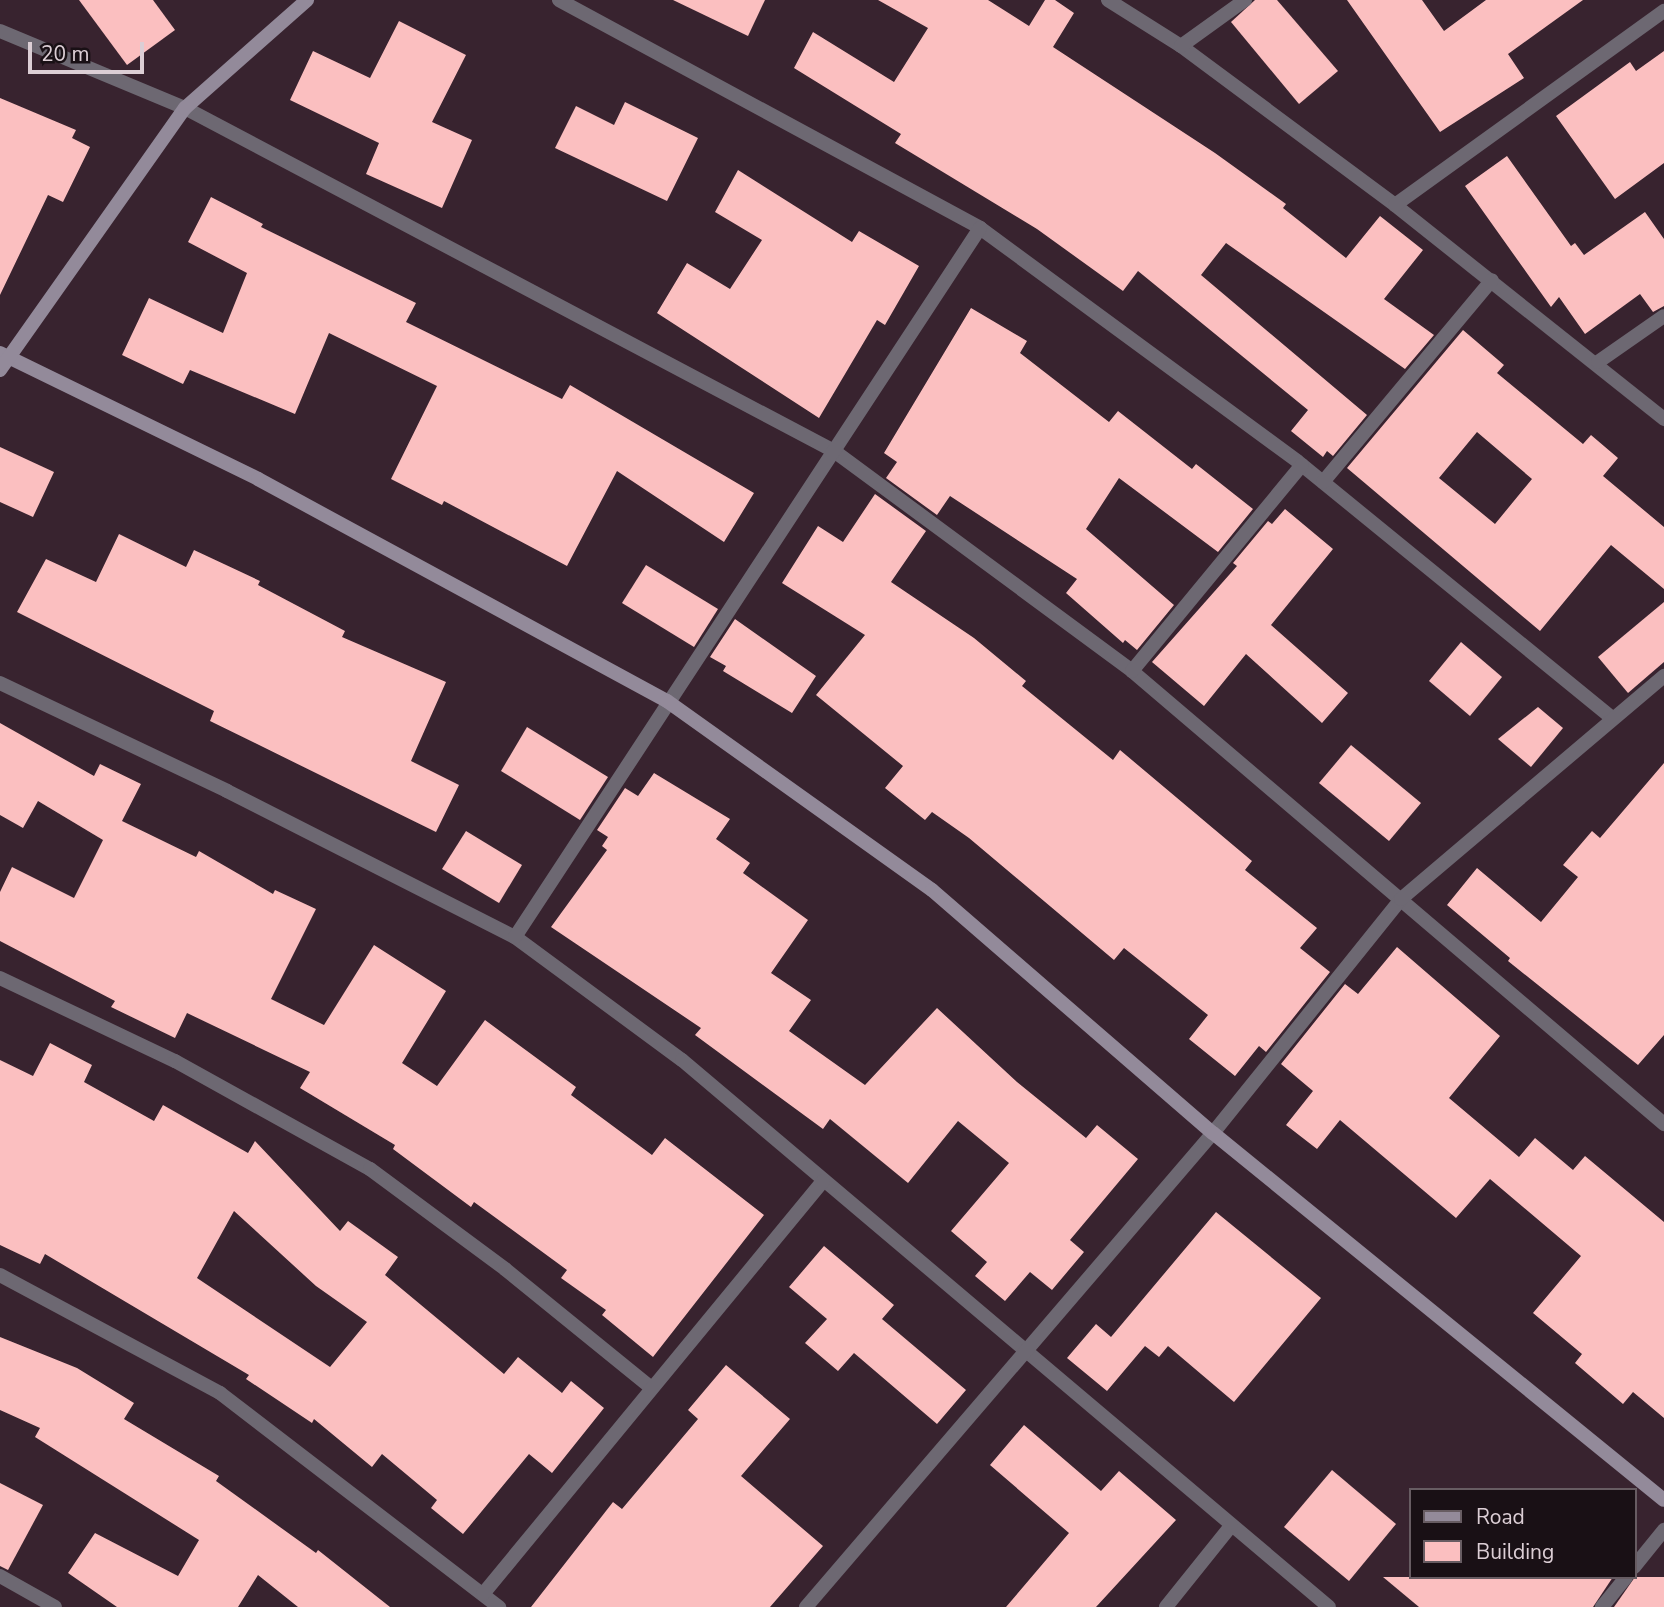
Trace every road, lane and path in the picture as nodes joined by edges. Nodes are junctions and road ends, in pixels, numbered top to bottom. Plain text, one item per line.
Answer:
1 (307, 0) edge
2 (559, 0) edge
3 (1108, 0) edge
4 (1245, 0) edge
5 (1664, 11) edge
6 (0, 31) edge
7 (1181, 46) junction
8 (185, 107) junction
9 (1395, 205) junction
10 (980, 228) junction
11 (1492, 280) junction
12 (1664, 316) edge
13 (4, 355) edge
14 (1598, 362) junction
15 (0, 370) edge
16 (1664, 419) edge
17 (834, 451) junction
18 (1302, 466) junction
19 (1323, 482) junction
20 (1132, 671) junction
21 (1664, 676) edge
22 (0, 682) edge
23 (667, 701) junction
24 (1612, 718) junction
25 (1401, 899) junction
26 (515, 937) junction
27 (0, 978) edge
28 (1664, 1124) edge
29 (1213, 1133) junction
30 (823, 1181) junction
31 (0, 1275) edge
32 (1027, 1348) junction
33 (650, 1387) junction
34 (1664, 1500) edge
35 (1231, 1526) junction
36 (1664, 1530) edge
37 (1636, 1565) edge
38 (0, 1576) edge
39 (1624, 1579) edge
40 (483, 1594) junction
41 (55, 1607) edge
42 (499, 1607) edge
43 (806, 1607) edge
44 (1166, 1607) edge
45 (1329, 1607) edge
46 (1602, 1607) edge

1 - 8 street
2 - 10 street
3 - 7 street
4 - 7 street
5 - 9 street
6 - 8 street
7 - 9 street
8 - 13 street
8 - 17 street
9 - 11 street
10 - 17 street
10 - 18 street
11 - 14 street
11 - 19 street
12 - 14 street
13 - 15 street
13 - 23 street
14 - 16 street
17 - 20 street
17 - 23 street
18 - 19 street
18 - 20 street
19 - 24 street
20 - 25 street
21 - 24 street
22 - 26 street
23 - 26 street
23 - 29 street
24 - 25 street
25 - 28 street
25 - 29 street
26 - 30 street
27 - 33 street
29 - 32 street
29 - 34 street
30 - 32 street
30 - 33 street
31 - 40 street
32 - 35 street
32 - 43 street
33 - 40 street
35 - 44 street
35 - 45 street
36 - 37 street
38 - 41 street
39 - 46 street
40 - 42 street

